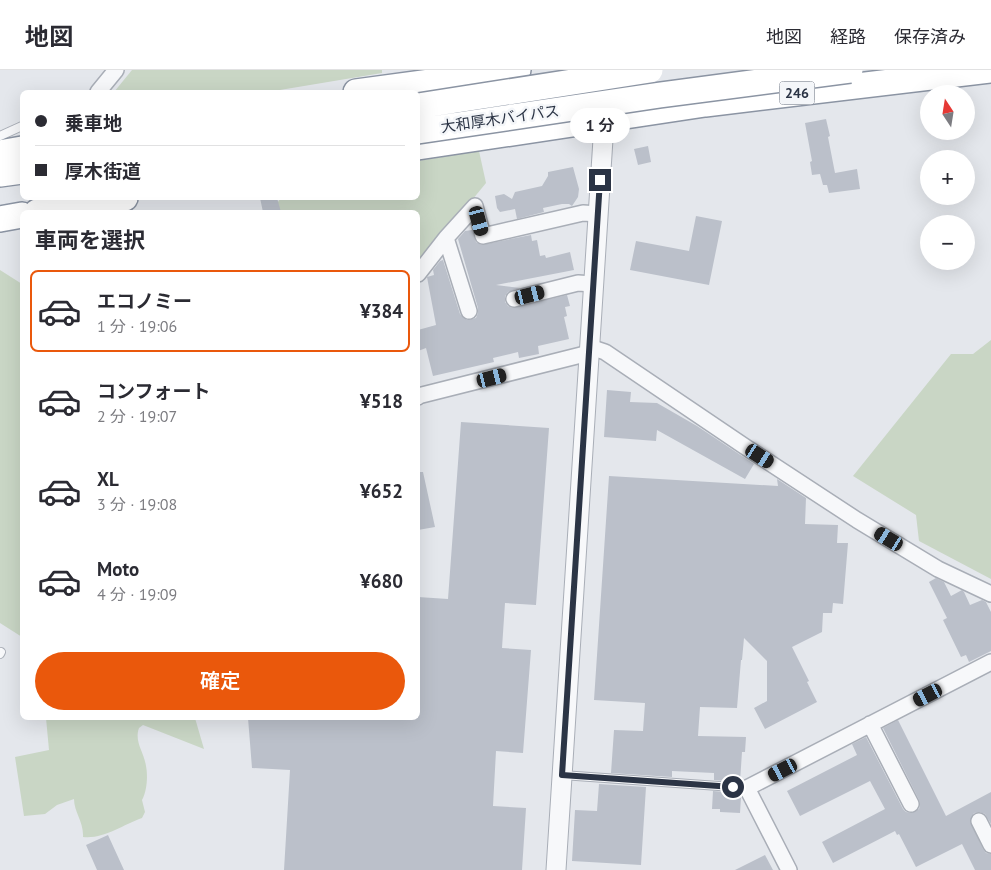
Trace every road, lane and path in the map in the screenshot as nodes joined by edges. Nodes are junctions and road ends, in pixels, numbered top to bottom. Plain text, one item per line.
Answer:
1 (116, 70) edge
2 (518, 70) edge
3 (608, 70) edge
4 (650, 70) edge
5 (850, 70) edge
6 (991, 70) edge
7 (100, 90) edge
8 (371, 90) edge
9 (420, 106) edge
10 (604, 120) junction
11 (20, 127) edge
12 (420, 131) edge
13 (0, 136) edge
14 (420, 147) edge
15 (20, 149) edge
16 (0, 153) edge
17 (20, 171) edge
18 (0, 174) edge
19 (20, 198) edge
20 (112, 200) edge
21 (0, 201) edge
22 (50, 210) edge
23 (598, 214) junction
24 (20, 215) edge
25 (0, 219) edge
26 (446, 238) junction
27 (420, 271) edge
28 (594, 284) junction
29 (514, 299) dead end
30 (469, 312) dead end
31 (589, 350) junction
32 (420, 394) edge
33 (991, 594) edge
34 (991, 662) edge
35 (870, 724) junction
36 (562, 775) junction
37 (748, 788) junction
38 (911, 804) dead end
39 (978, 821) dead end
40 (991, 845) edge
41 (556, 870) edge
42 (789, 870) edge

1 - 7 street
2 - 8 highway
3 - 10 street
4 - 9 highway, 大和厚木バイパス, bridge
5 - 12 highway, 大和厚木バイパス / 246, bridge
6 - 10 highway, 246
10 - 14 highway, 246
10 - 23 street
11 - 13 lane
15 - 16 highway
17 - 18 highway
19 - 21 highway
20 - 22 highway
23 - 26 street
23 - 28 street
24 - 25 highway
26 - 27 street
26 - 30 street
28 - 29 street
28 - 31 street
31 - 32 street
31 - 33 street
31 - 36 street
34 - 35 street
35 - 37 street
35 - 38 street
36 - 37 lane
36 - 41 street
37 - 42 street
39 - 40 street

